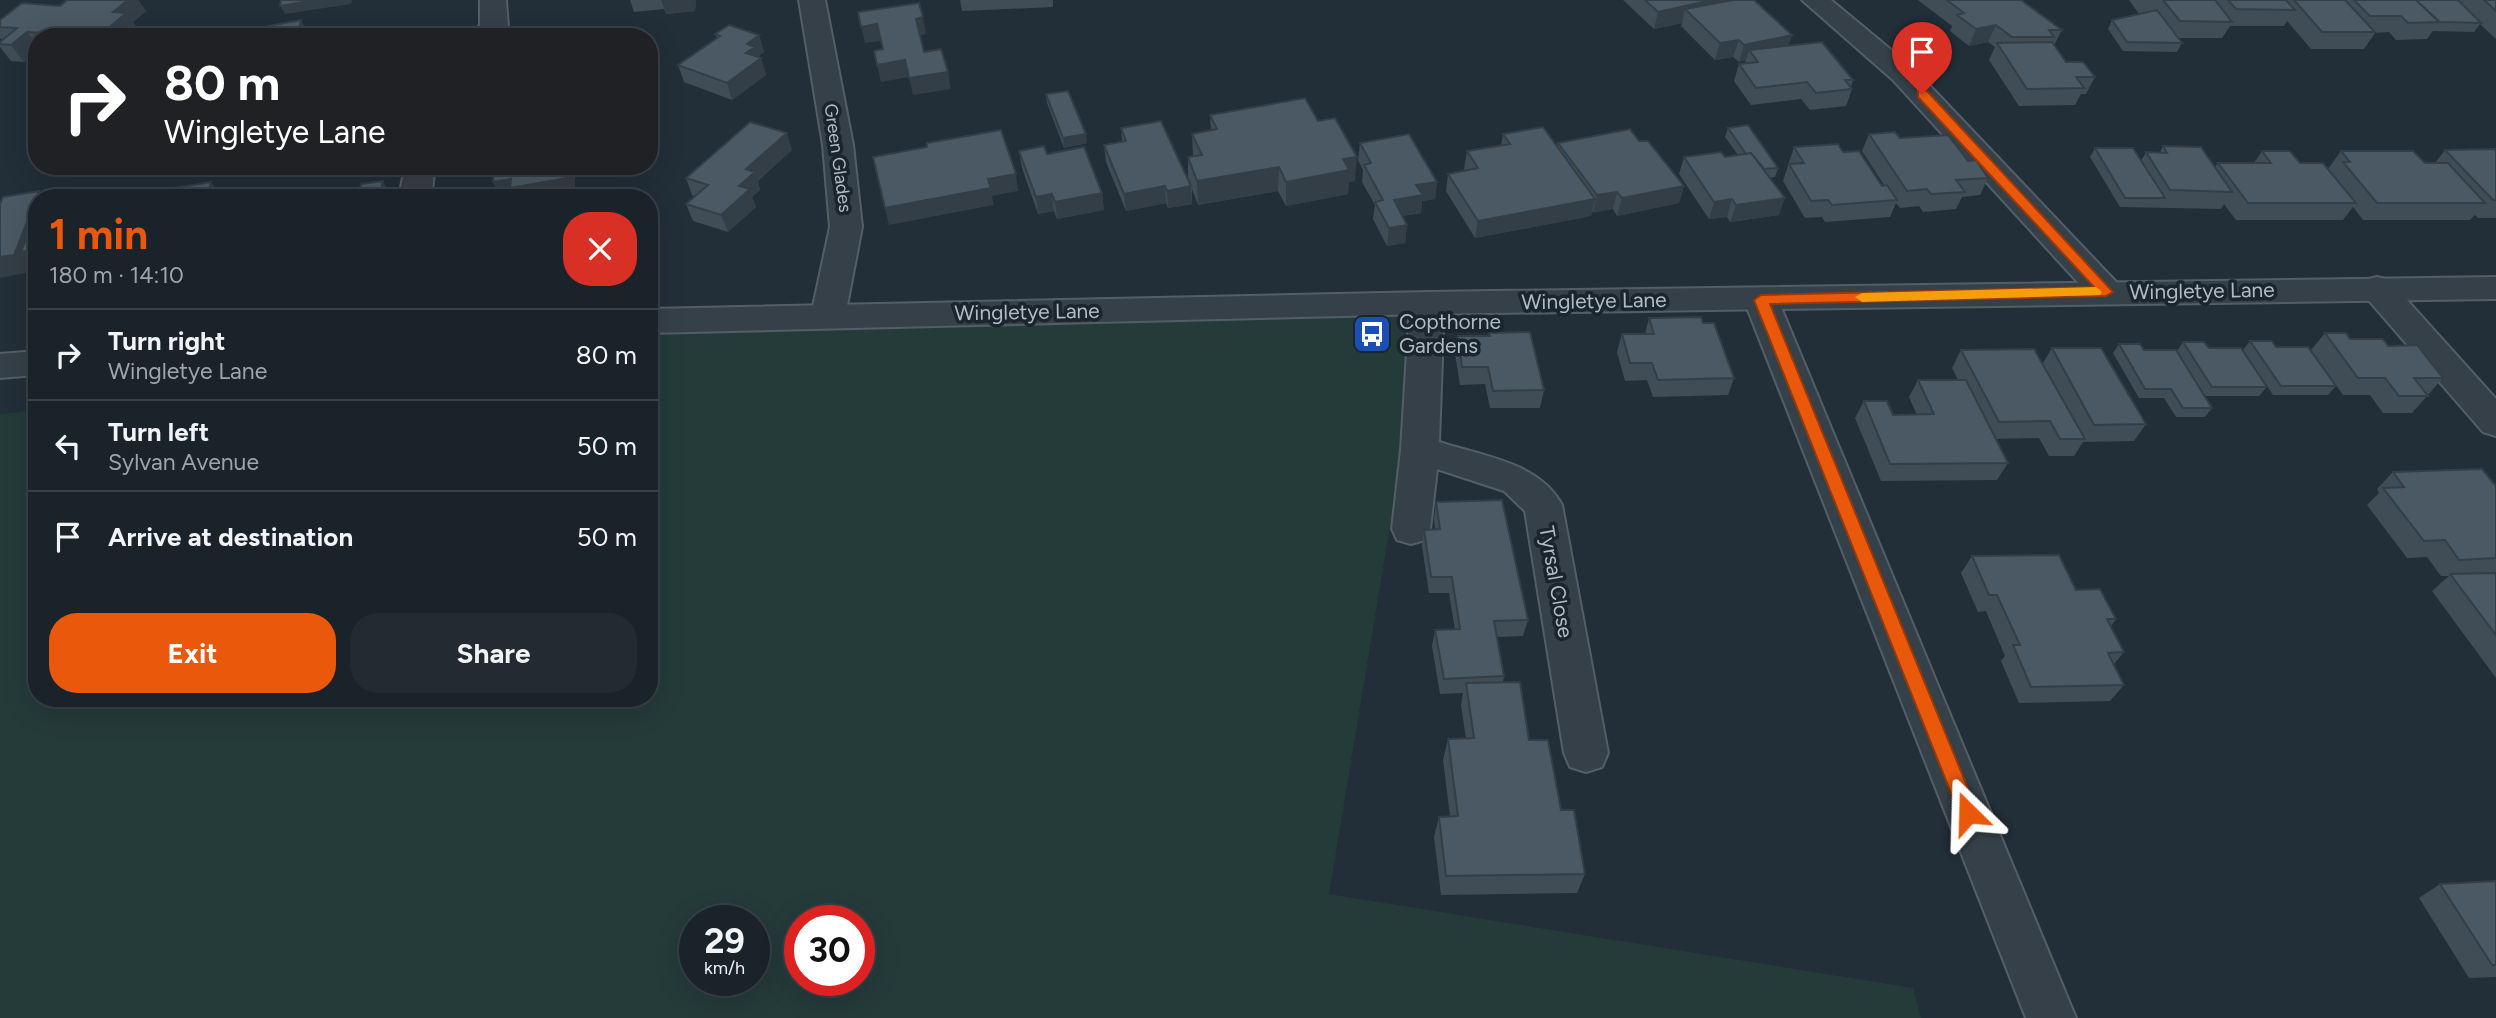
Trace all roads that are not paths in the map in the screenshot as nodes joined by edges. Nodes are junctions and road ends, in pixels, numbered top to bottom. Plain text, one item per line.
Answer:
1 (493, 0) edge
2 (812, 0) edge
3 (1815, 0) edge
4 (494, 28) edge
5 (2377, 288) junction
6 (2496, 288) edge
7 (2106, 292) junction
8 (1761, 300) junction
9 (1427, 303) junction
10 (828, 316) junction
11 (658, 321) edge
12 (28, 364) edge
13 (0, 366) edge
14 (2496, 423) edge
15 (1420, 450) junction
16 (1411, 529) dead end
17 (1586, 752) dead end
18 (2051, 1018) edge

1 - 4 street
2 - 10 street, Green Glades
3 - 7 street
5 - 6 street, Wingletye Lane
5 - 7 street, Wingletye Lane
5 - 14 street
7 - 8 street, Wingletye Lane
8 - 9 street, Wingletye Lane
8 - 18 street
9 - 10 street, Wingletye Lane
9 - 15 street
10 - 11 street, Wingletye Lane
12 - 13 street
15 - 16 street
15 - 17 street, Tyrsal Close

